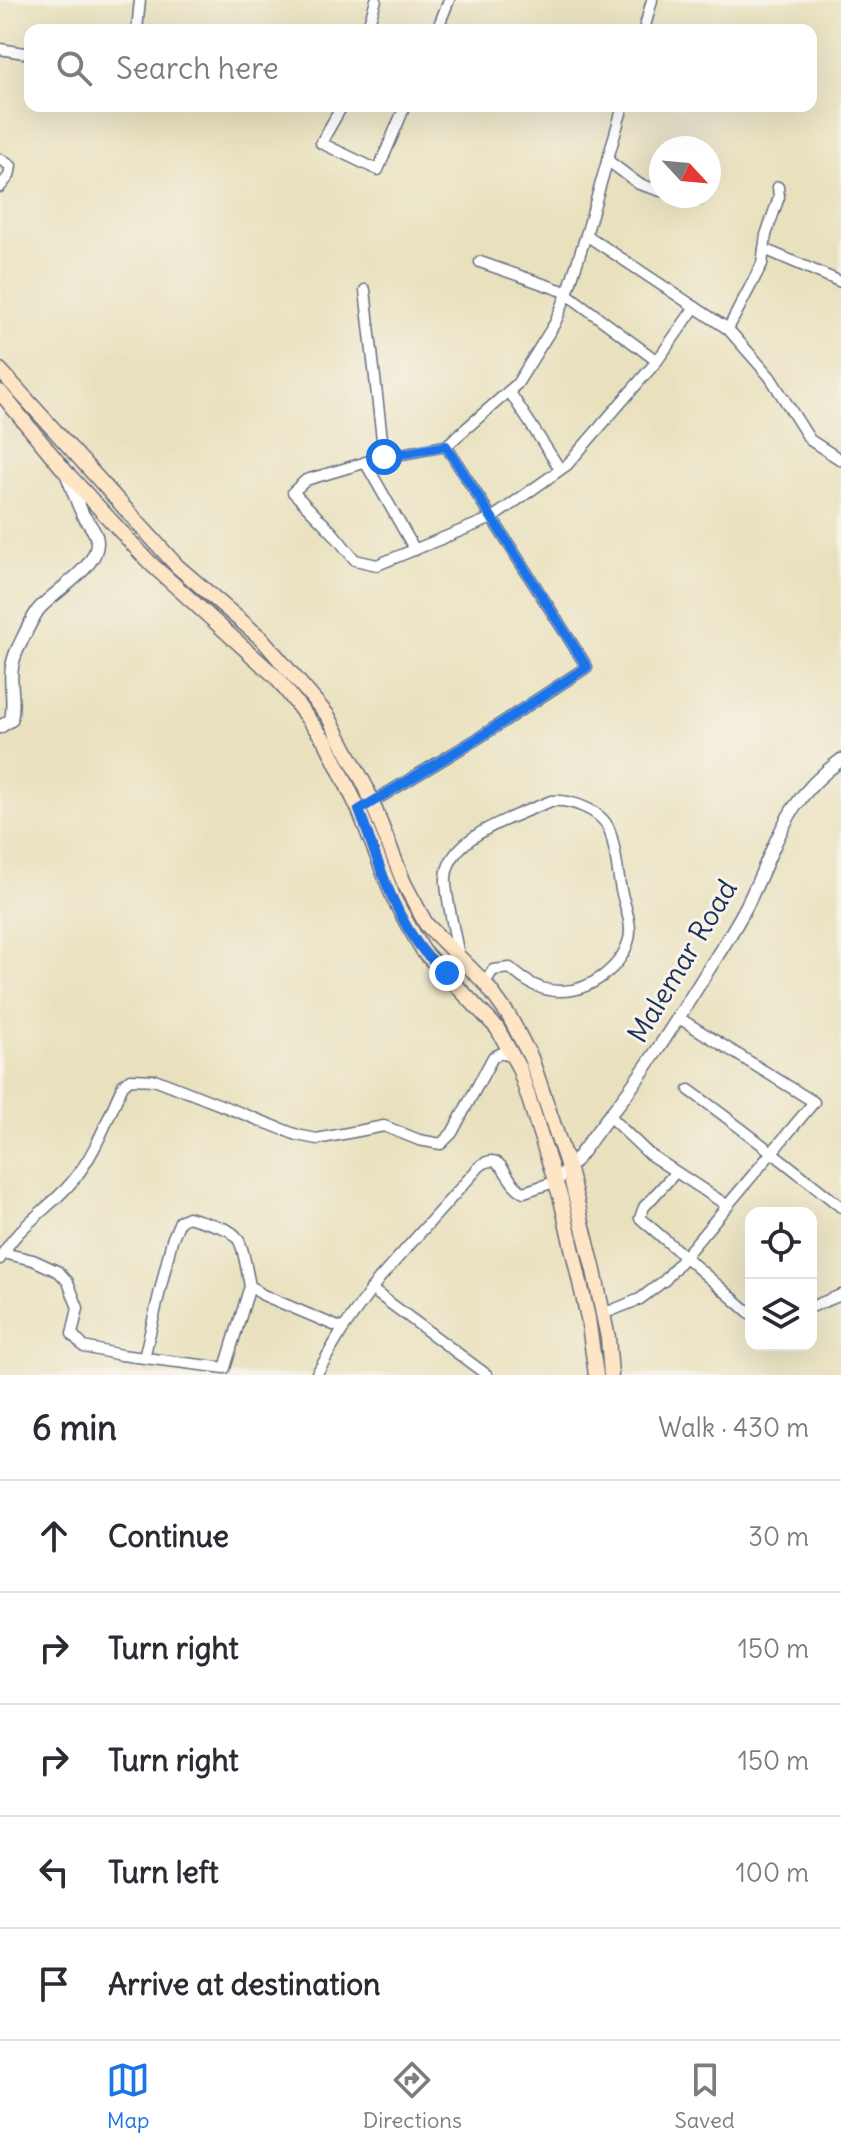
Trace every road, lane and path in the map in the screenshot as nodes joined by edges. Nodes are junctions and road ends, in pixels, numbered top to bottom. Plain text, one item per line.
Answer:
1 (140, 0) edge
2 (376, 0) edge
3 (449, 0) edge
4 (652, 0) edge
5 (138, 24) edge
6 (369, 24) edge
7 (439, 24) edge
8 (646, 24) edge
9 (0, 49) edge
10 (24, 53) edge
11 (339, 112) edge
12 (402, 112) edge
13 (621, 112) edge
14 (0, 159) edge
15 (607, 160) junction
16 (0, 187) edge
17 (649, 187) edge
18 (778, 187) dead end
19 (586, 235) junction
20 (764, 249) junction
21 (480, 262) dead end
22 (841, 282) edge
23 (365, 290) dead end
24 (567, 294) junction
25 (695, 307) junction
26 (728, 329) junction
27 (657, 361) junction
28 (0, 370) edge
29 (509, 391) junction
30 (0, 392) edge
31 (446, 446) junction
32 (384, 457) junction
33 (841, 460) edge
34 (365, 462) junction
35 (560, 469) junction
36 (65, 471) junction
37 (121, 506) junction
38 (107, 517) junction
39 (492, 518) junction
40 (415, 550) junction
41 (0, 727) edge
42 (841, 760) edge
43 (373, 802) junction
44 (359, 810) junction
45 (460, 959) junction
46 (485, 983) junction
47 (679, 1018) junction
48 (514, 1058) junction
49 (689, 1090) dead end
50 (609, 1116) junction
51 (773, 1153) junction
52 (569, 1170) junction
53 (675, 1173) junction
54 (554, 1182) junction
55 (728, 1206) junction
56 (841, 1207) edge
57 (1, 1256) edge
58 (685, 1257) junction
59 (250, 1286) junction
60 (371, 1289) junction
61 (841, 1295) edge
62 (817, 1305) edge
63 (745, 1309) edge
64 (603, 1314) junction
65 (343, 1329) junction
66 (144, 1358) junction
67 (316, 1375) edge
68 (487, 1375) edge
69 (596, 1375) edge
70 (611, 1375) edge

1 - 5 street
2 - 6 street
3 - 7 street
4 - 8 street
9 - 10 street
11 - 12 street
13 - 15 street
14 - 16 street
15 - 17 street
15 - 19 street
18 - 20 street
19 - 24 street
19 - 25 street
20 - 22 street
20 - 26 street
21 - 24 street
23 - 32 street
24 - 27 street
24 - 29 street
25 - 26 street
25 - 27 street
26 - 33 street
27 - 35 street
28 - 37 main road
29 - 31 street
29 - 35 street
30 - 36 main road
31 - 32 street
31 - 39 street
32 - 34 street
34 - 40 street
34 - 40 street
35 - 39 street
36 - 38 main road
36 - 41 street
37 - 38 main road
37 - 43 main road
38 - 44 main road
39 - 40 street
39 - 43 street
42 - 47 street, Malemar Road
43 - 44 street
43 - 45 main road
44 - 48 main road
45 - 46 main road
45 - 46 street
46 - 52 main road
47 - 50 street, Malemar Road
47 - 51 street
48 - 54 main road
48 - 57 street
49 - 51 street
50 - 52 street, Malemar Road
50 - 53 street
51 - 55 street
51 - 56 street
52 - 54 street, Malemar Road
52 - 64 main road
53 - 55 street
53 - 58 street
54 - 60 street
54 - 69 main road
55 - 58 street
57 - 66 street
58 - 63 street
58 - 64 street
59 - 65 street
59 - 66 street
59 - 66 street
60 - 65 street
60 - 68 street
61 - 62 street
64 - 70 main road
65 - 67 street

